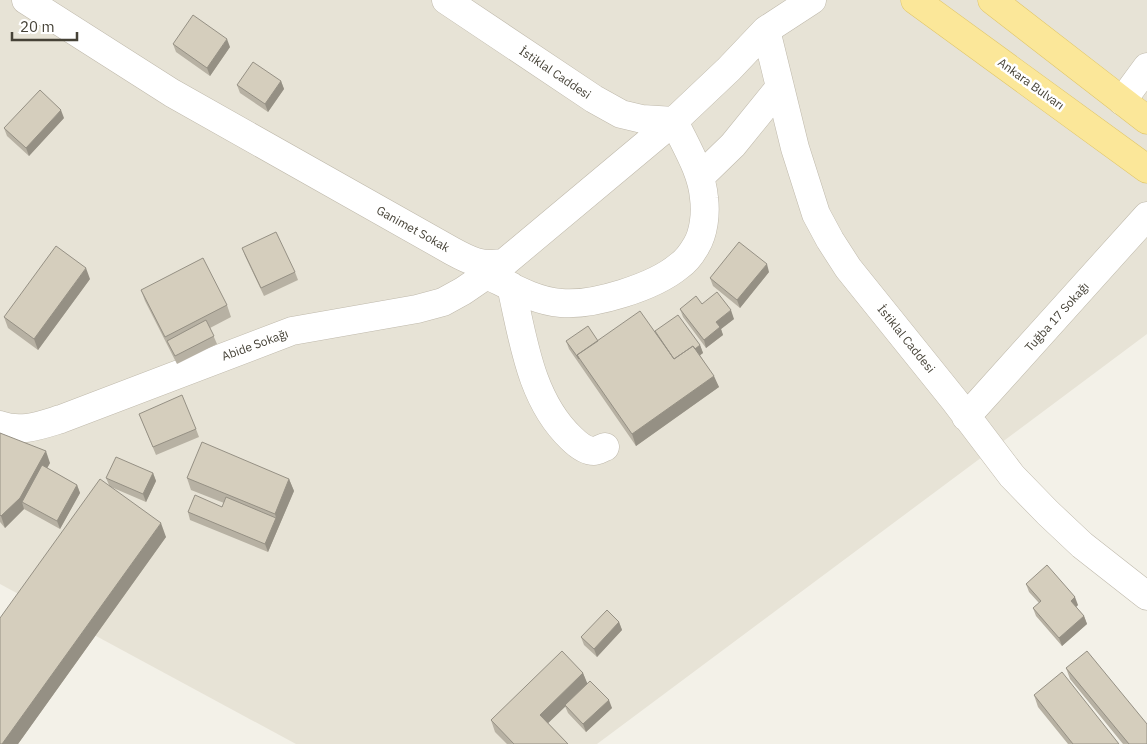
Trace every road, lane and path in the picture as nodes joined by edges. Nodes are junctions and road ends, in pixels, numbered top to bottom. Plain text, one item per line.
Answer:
1 (26, 0) edge
2 (446, 0) edge
3 (784, 0) edge
4 (812, 0) edge
5 (915, 0) edge
6 (992, 0) edge
7 (766, 30) junction
8 (1147, 67) edge
9 (780, 87) junction
10 (1122, 101) junction
11 (1147, 120) edge
12 (674, 121) junction
13 (1147, 169) edge
14 (700, 177) junction
15 (1147, 216) edge
16 (501, 275) junction
17 (966, 417) junction
18 (3, 426) edge
19 (605, 447) dead end
20 (1143, 593) edge

1 - 16 street, Ganimet Sokak
2 - 12 street, İstiklal Caddesi
3 - 7 street
4 - 7 street
5 - 13 main road, Ankara Bulvarı
6 - 10 main road
7 - 9 street, İstiklal Caddesi
7 - 12 street
8 - 10 street
9 - 14 street
9 - 17 street, İstiklal Caddesi
10 - 11 main road
12 - 14 street
12 - 16 street
14 - 16 street
15 - 17 street, Tuğba 17 Sokağı
16 - 18 street, Abide Sokağı
16 - 19 street
17 - 20 street, İstiklal Caddesi

